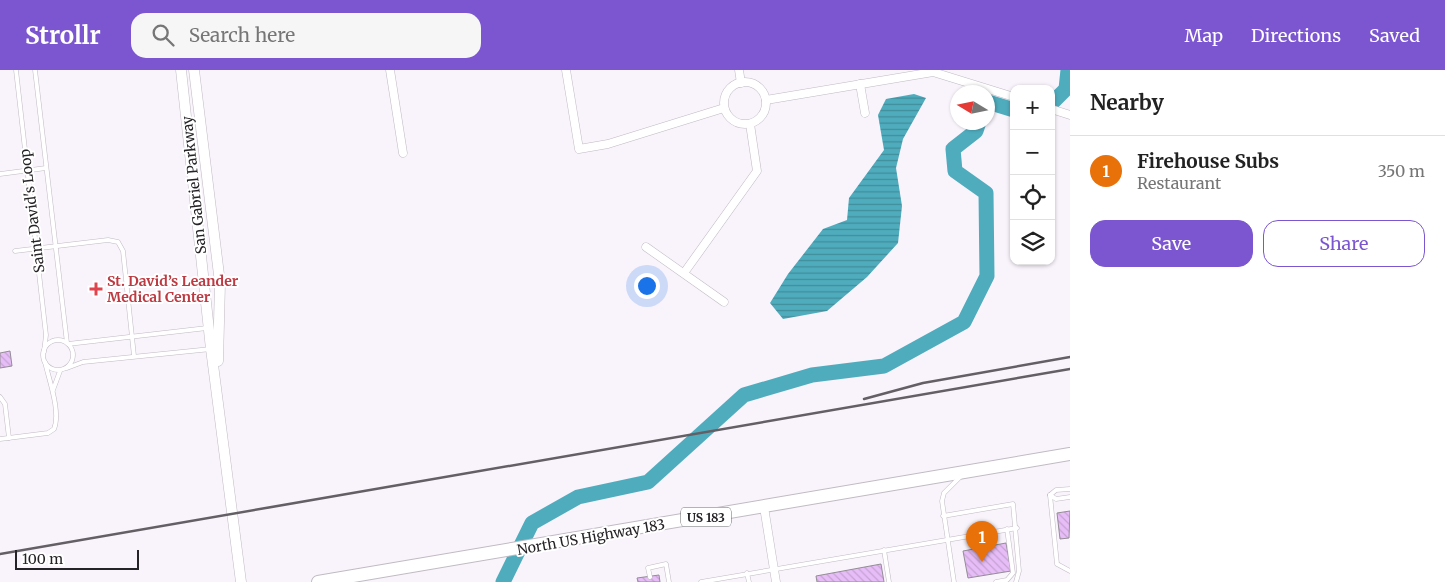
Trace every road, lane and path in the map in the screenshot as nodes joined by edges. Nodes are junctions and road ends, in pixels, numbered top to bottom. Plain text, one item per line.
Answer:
1 (16, 70) edge
2 (35, 70) edge
3 (181, 70) edge
4 (194, 70) edge
5 (390, 70) edge
6 (566, 70) edge
7 (739, 70) edge
8 (933, 71) edge
9 (741, 83) junction
10 (860, 84) junction
11 (1010, 96) edge
12 (766, 100) junction
13 (724, 108) junction
14 (1055, 110) edge
15 (865, 112) dead end
16 (1070, 116) edge
17 (750, 124) junction
18 (403, 153) dead end
19 (46, 168) junction
20 (28, 171) junction
21 (0, 174) edge
22 (55, 246) junction
23 (646, 247) dead end
24 (36, 248) junction
25 (15, 251) dead end
26 (684, 273) junction
27 (724, 302) dead end
28 (210, 328) junction
29 (132, 337) junction
30 (68, 343) junction
31 (211, 349) junction
32 (44, 352) junction
33 (134, 356) junction
34 (45, 362) junction
35 (67, 368) junction
36 (61, 370) junction
37 (218, 389) junction
38 (52, 392) junction
39 (0, 397) edge
40 (9, 438) junction
41 (0, 439) edge
42 (1070, 454) edge
43 (965, 472) junction
44 (1070, 489) edge
45 (1050, 495) junction
46 (1070, 497) edge
47 (764, 507) junction
48 (943, 516) junction
49 (1016, 528) junction
50 (1008, 529) junction
51 (947, 539) junction
52 (884, 550) junction
53 (774, 569) junction
54 (1070, 571) edge
55 (747, 573) junction
56 (650, 577) dead end
57 (240, 582) edge
58 (318, 582) edge
59 (669, 582) edge
60 (700, 582) edge
61 (749, 582) edge
62 (776, 582) edge
63 (889, 582) edge
64 (954, 582) edge
65 (996, 582) edge
66 (1016, 582) edge

1 - 20 lane, Saint David's Loop
2 - 19 lane, Saint David's Loop
3 - 28 street, San Gabriel Parkway
4 - 37 street, San Gabriel Parkway
5 - 18 street
6 - 13 street
7 - 9 street
8 - 10 street
8 - 11 street
9 - 12 street
9 - 13 street
10 - 12 street
10 - 15 street
12 - 17 street
13 - 17 street
14 - 16 street
17 - 26 street
19 - 20 lane
19 - 22 lane, Saint David's Loop
20 - 21 lane
20 - 24 lane, Saint David's Loop
22 - 24 lane
22 - 29 lane
22 - 30 lane, Saint David's Loop
23 - 26 street
24 - 25 lane
24 - 32 lane, Saint David's Loop
26 - 27 street
28 - 29 lane
28 - 31 street, San Gabriel Parkway
29 - 30 lane
29 - 33 lane
30 - 32 lane
30 - 35 lane
31 - 33 lane
31 - 37 street, San Gabriel Parkway
32 - 34 lane
33 - 35 lane
34 - 36 lane
34 - 38 lane
35 - 36 lane
36 - 38 lane
37 - 57 street, San Gabriel Parkway
38 - 40 lane
39 - 40 lane
40 - 41 lane
42 - 43 main road, North US Highway 183 / US 183
43 - 47 main road, North US Highway 183 / US 183
43 - 48 lane
44 - 45 lane
45 - 46 lane
45 - 54 lane
47 - 53 street
47 - 58 main road, North US Highway 183 / US 183
48 - 49 lane
48 - 51 lane
49 - 50 lane
49 - 66 lane
50 - 51 lane
50 - 65 lane
51 - 52 lane
51 - 64 lane
52 - 53 lane
52 - 63 lane
53 - 55 lane
53 - 62 street
55 - 60 lane
55 - 61 lane
56 - 59 lane

